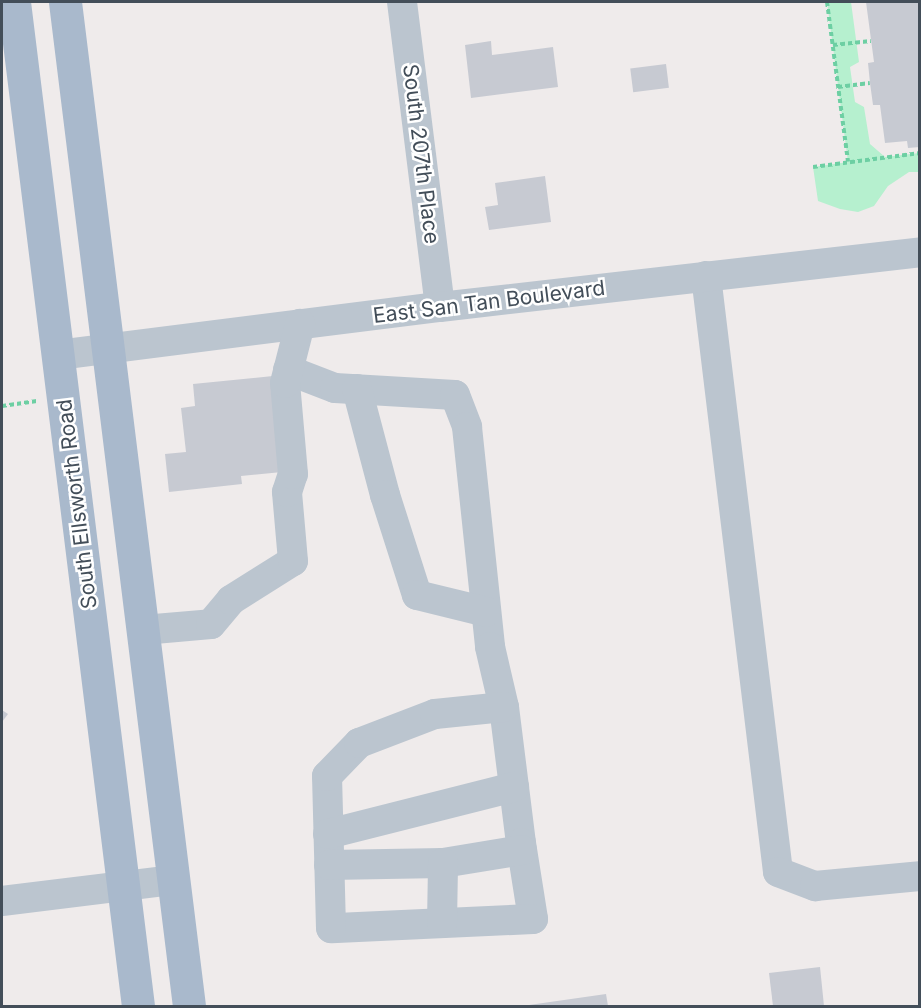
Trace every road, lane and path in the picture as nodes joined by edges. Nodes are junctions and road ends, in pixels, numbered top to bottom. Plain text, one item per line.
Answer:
1 (14, 2) edge
2 (65, 2) edge
3 (402, 2) edge
4 (827, 2) edge
5 (871, 41) dead end
6 (833, 45) junction
7 (870, 83) dead end
8 (838, 87) junction
9 (920, 153) edge
10 (848, 162) junction
11 (813, 167) dead end
12 (920, 252) edge
13 (706, 276) junction
14 (440, 307) junction
15 (300, 324) junction
16 (109, 348) junction
17 (58, 355) junction
18 (288, 370) junction
19 (357, 389) junction
20 (64, 397) junction
21 (2, 406) edge
22 (486, 612) junction
23 (143, 630) junction
24 (504, 707) junction
25 (514, 788) junction
26 (328, 834) junction
27 (522, 850) junction
28 (443, 863) junction
29 (329, 865) junction
30 (920, 876) edge
31 (174, 880) junction
32 (123, 885) junction
33 (2, 901) edge
34 (442, 923) junction
35 (138, 1006) edge
36 (189, 1006) edge

1 - 17 main road, South Ellsworth Road
2 - 16 main road
3 - 14 street, South 207th Place
4 - 6 path
5 - 6 path
6 - 8 path
7 - 8 path
8 - 10 path
9 - 10 path
10 - 11 path
12 - 13 street, East San Tan Boulevard
13 - 14 street, East San Tan Boulevard
13 - 30 street
14 - 15 street, East San Tan Boulevard
15 - 16 street, East San Tan Boulevard
15 - 18 street
16 - 17 street, East San Tan Boulevard
16 - 23 main road
17 - 20 main road, South Ellsworth Road
18 - 19 street
18 - 23 street
19 - 22 street
19 - 22 street
20 - 21 path
20 - 32 main road, South Ellsworth Road
22 - 24 street
23 - 31 main road
24 - 25 street
24 - 26 street
25 - 26 street
25 - 27 street
26 - 29 street
27 - 28 street
27 - 34 street
28 - 29 street
28 - 34 street
29 - 34 street
31 - 32 street
31 - 36 main road
32 - 33 street
32 - 35 main road, South Ellsworth Road

